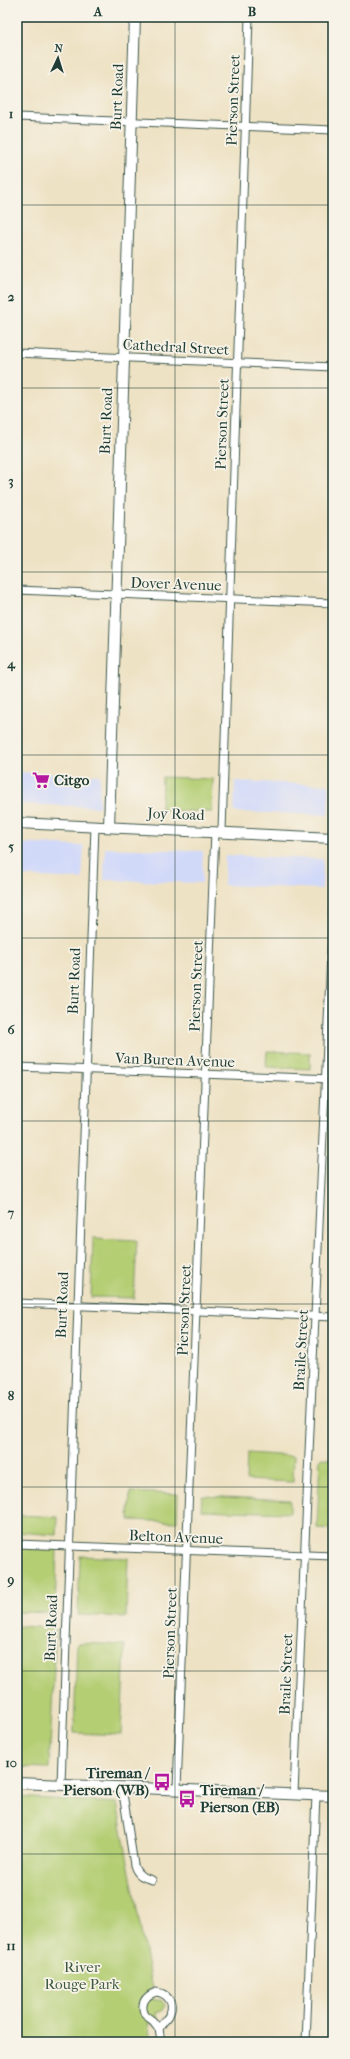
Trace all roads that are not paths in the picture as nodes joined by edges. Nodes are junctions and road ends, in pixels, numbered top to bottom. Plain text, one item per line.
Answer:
1 (135, 17) edge
2 (249, 17) edge
3 (17, 117) edge
4 (131, 121) junction
5 (244, 126) junction
6 (333, 130) edge
7 (17, 353) edge
8 (123, 358) junction
9 (237, 363) junction
10 (333, 367) edge
11 (17, 590) edge
12 (116, 594) junction
13 (229, 599) junction
14 (333, 603) edge
15 (17, 823) edge
16 (95, 826) junction
17 (109, 827) junction
18 (219, 831) junction
19 (333, 838) edge
20 (333, 908) edge
21 (17, 1067) edge
22 (86, 1070) junction
23 (206, 1074) junction
24 (325, 1079) junction
25 (333, 1079) edge
26 (17, 1303) edge
27 (77, 1306) junction
28 (198, 1311) junction
29 (316, 1316) junction
30 (333, 1316) edge
31 (17, 1544) edge
32 (69, 1546) junction
33 (186, 1551) junction
34 (304, 1555) junction
35 (333, 1556) edge
36 (17, 1783) edge
37 (61, 1784) junction
38 (122, 1787) junction
39 (177, 1789) junction
40 (294, 1793) junction
41 (316, 1795) junction
42 (333, 1796) edge
43 (152, 1880) dead end
44 (159, 2029) junction
45 (161, 2042) edge
46 (306, 2042) edge

1 - 4 street, Burt Road
2 - 5 street, Pierson Street
3 - 4 street
4 - 5 street
4 - 8 street, Burt Road
5 - 6 street
5 - 9 street, Pierson Street
7 - 8 street, Cathedral Street
8 - 9 street, Cathedral Street
8 - 12 street, Burt Road
9 - 10 street, Cathedral Street
9 - 13 street, Pierson Street
11 - 12 street, Dover Avenue
12 - 13 street, Dover Avenue
12 - 17 street, Burt Road
13 - 14 street, Dover Avenue
13 - 18 street, Pierson Street
15 - 16 street, Joy Road
16 - 17 street, Joy Road
16 - 22 street, Burt Road
17 - 18 street, Joy Road
18 - 19 street, Joy Road
18 - 23 street, Pierson Street
20 - 24 street, Braile Street
21 - 22 street, Van Buren Avenue
22 - 23 street, Van Buren Avenue
22 - 27 street, Burt Road
23 - 24 street, Van Buren Avenue
23 - 28 street, Pierson Street
24 - 25 street, Van Buren Avenue
24 - 29 street, Braile Street
26 - 27 street
27 - 28 street
27 - 32 street, Burt Road
28 - 29 street
28 - 33 street, Pierson Street
29 - 30 street
29 - 34 street, Braile Street
31 - 32 street, Belton Avenue
32 - 33 street, Belton Avenue
32 - 37 street, Burt Road
33 - 34 street, Belton Avenue
33 - 39 street, Pierson Street
34 - 35 street, Belton Avenue
34 - 40 street, Braile Street
36 - 37 street
37 - 38 street
38 - 39 street
38 - 43 street
39 - 40 street
40 - 41 street
41 - 42 street
41 - 46 street
44 - 44 street
44 - 45 street

